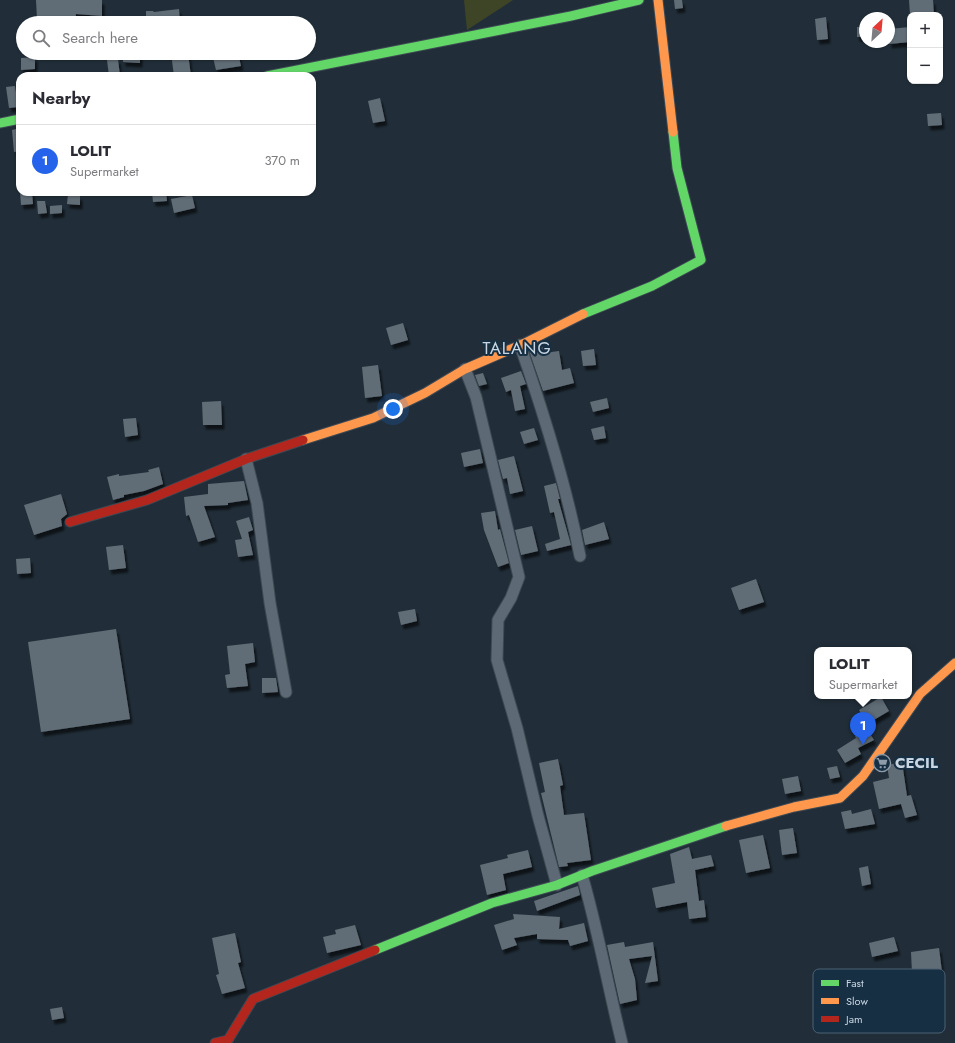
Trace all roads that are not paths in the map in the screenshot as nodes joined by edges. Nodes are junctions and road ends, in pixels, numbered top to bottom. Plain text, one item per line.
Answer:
1 (639, 0) edge
2 (658, 0) edge
3 (287, 72) edge
4 (16, 120) edge
5 (0, 123) edge
6 (520, 345) junction
7 (465, 369) junction
8 (246, 459) junction
9 (70, 522) dead end
10 (580, 556) dead end
11 (955, 663) edge
12 (286, 692) dead end
13 (582, 875) junction
14 (557, 885) junction
15 (215, 1043) edge
16 (622, 1043) edge

1 - 3 street
2 - 6 street
4 - 5 street
6 - 7 street
6 - 10 street
7 - 8 street
7 - 14 street
8 - 9 street
8 - 12 street
11 - 13 street
13 - 14 street
13 - 16 street
14 - 15 street

